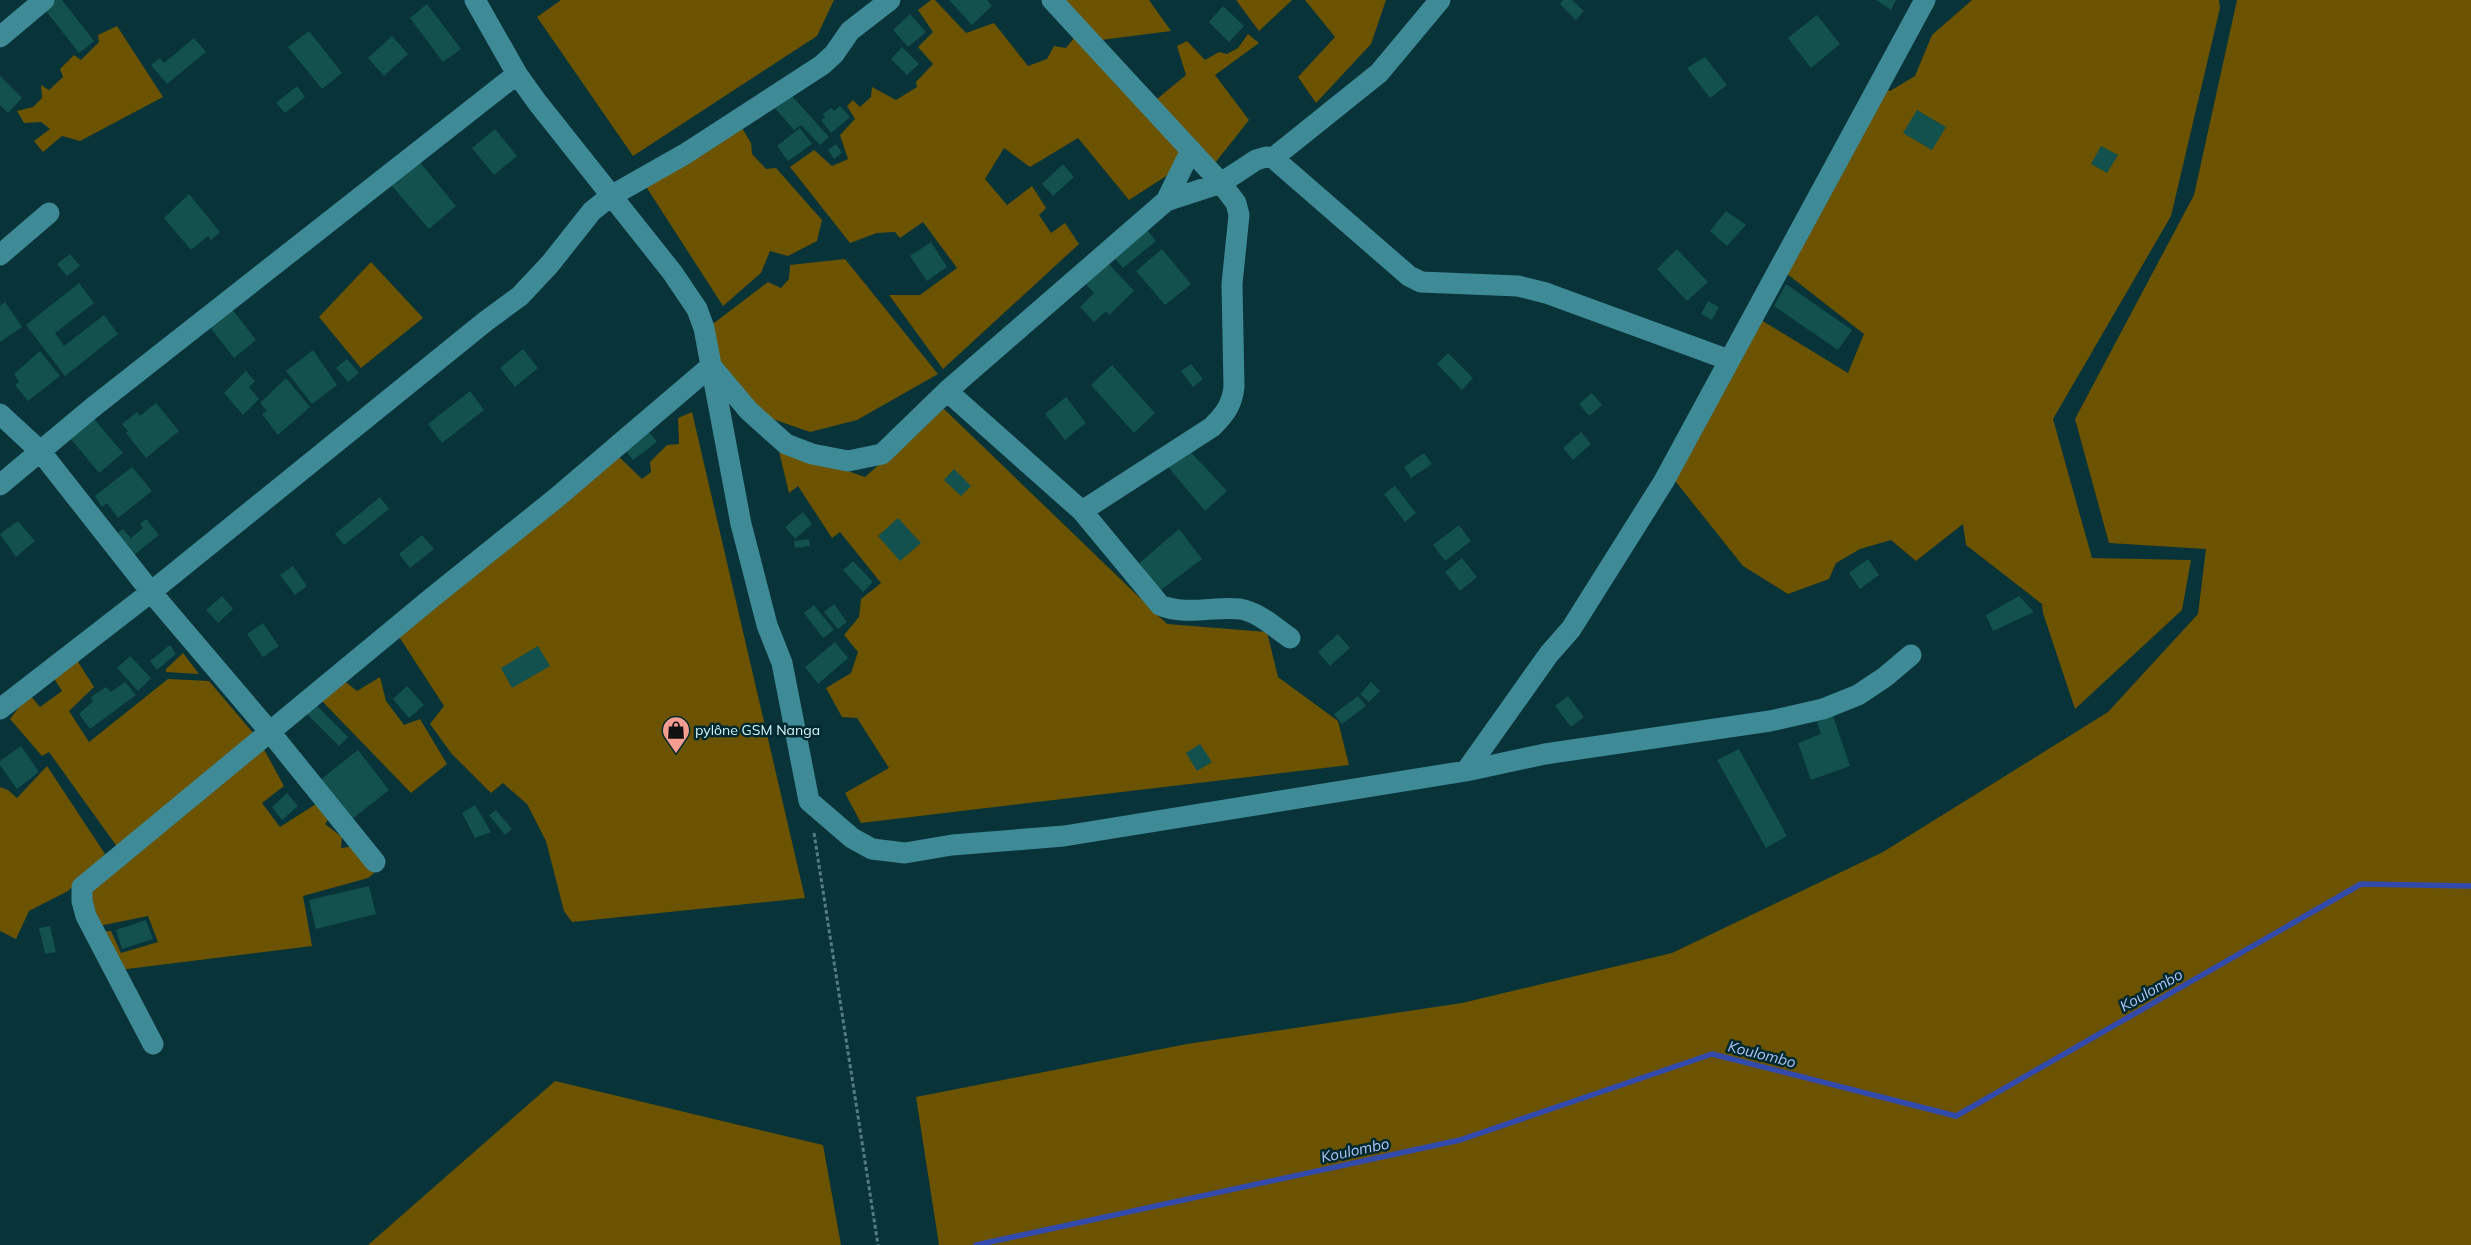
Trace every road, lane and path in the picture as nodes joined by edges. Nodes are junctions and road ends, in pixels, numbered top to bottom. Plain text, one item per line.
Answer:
1 (44, 0) edge
2 (475, 0) edge
3 (890, 0) edge
4 (1052, 0) edge
5 (1440, 0) edge
6 (1925, 0) edge
7 (0, 37) edge
8 (518, 74) junction
9 (1191, 150) junction
10 (1274, 158) junction
11 (1221, 183) junction
12 (610, 196) junction
13 (1166, 201) junction
14 (49, 213) dead end
15 (0, 255) edge
16 (1729, 360) junction
17 (711, 366) junction
18 (947, 391) junction
19 (0, 414) edge
20 (40, 451) junction
21 (0, 485) edge
22 (1082, 511) junction
23 (151, 592) junction
24 (1290, 638) dead end
25 (1911, 655) dead end
26 (0, 709) edge
27 (270, 732) junction
28 (1466, 771) junction
29 (809, 802) junction
30 (375, 862) dead end
31 (153, 1044) dead end
32 (878, 1245) edge

1 - 7 street
2 - 8 street
3 - 12 street
4 - 9 street
5 - 10 street
6 - 16 street
8 - 12 street
8 - 20 street
9 - 11 street
9 - 13 street
10 - 11 street
10 - 16 street
11 - 13 street
11 - 22 street
12 - 17 street
12 - 23 street
13 - 18 street
14 - 15 street
16 - 28 street
17 - 18 street
17 - 27 street
17 - 29 street
18 - 22 street
19 - 20 street
20 - 21 street
20 - 23 street
22 - 24 street
23 - 26 street
23 - 27 street
25 - 28 street
27 - 30 street
27 - 31 street
28 - 29 street
29 - 32 path

